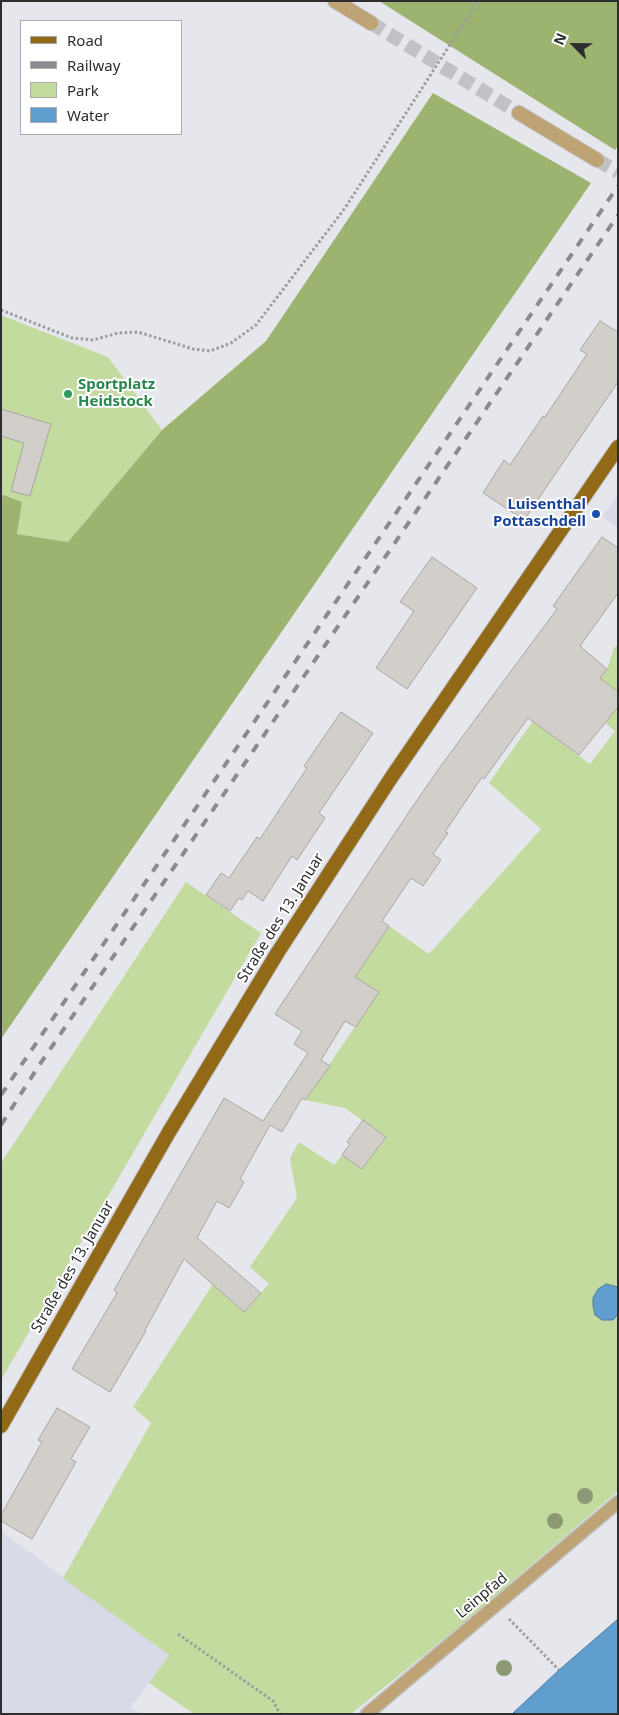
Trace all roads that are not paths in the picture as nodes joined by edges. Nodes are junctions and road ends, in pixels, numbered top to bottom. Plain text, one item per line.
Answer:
1 (335, 1) edge
2 (371, 23) tunnel mouth
3 (519, 113) tunnel mouth
4 (597, 160) tunnel mouth
5 (618, 447) edge
6 (1, 1426) edge
7 (618, 1502) edge
8 (367, 1714) edge

1 - 2 street
3 - 4 street
5 - 6 main road, Straße des 13. Januar
7 - 8 lane, Leinpfad

